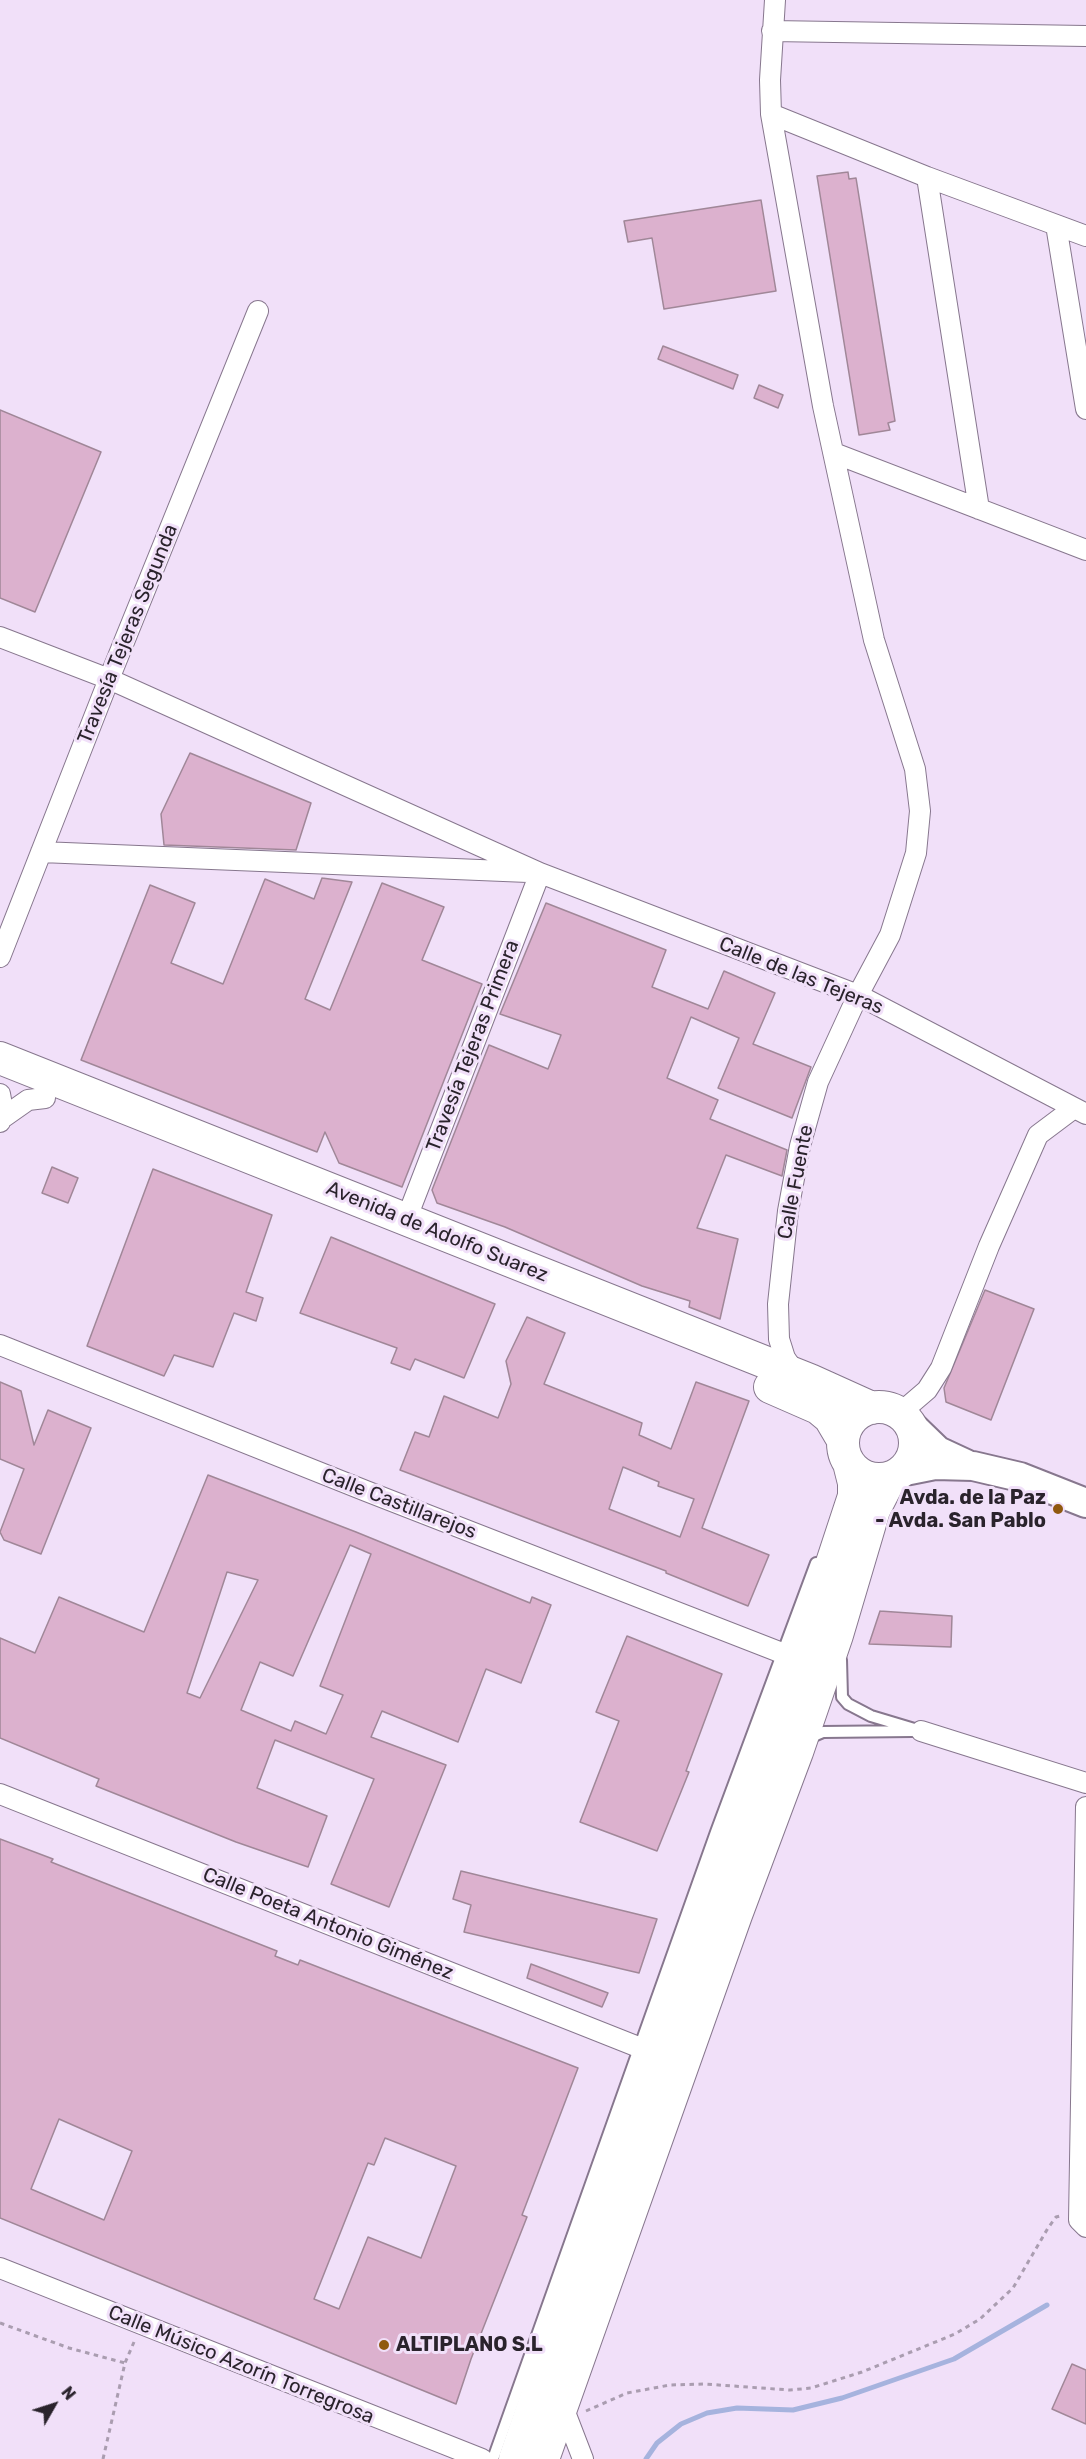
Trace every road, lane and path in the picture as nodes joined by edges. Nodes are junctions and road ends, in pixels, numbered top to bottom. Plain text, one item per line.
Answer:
1 (775, 0) edge
2 (772, 31) junction
3 (1086, 36) edge
4 (771, 114) junction
5 (927, 177) junction
6 (1056, 225) junction
7 (1086, 236) edge
8 (258, 311) dead end
9 (1086, 409) edge
10 (834, 453) junction
11 (979, 509) junction
12 (1086, 550) edge
13 (0, 638) edge
14 (109, 679) junction
15 (41, 852) junction
16 (540, 873) junction
17 (0, 957) edge
18 (858, 995) junction
19 (0, 1058) edge
20 (0, 1080) edge
21 (0, 1094) edge
22 (45, 1098) junction
23 (1080, 1111) edge
24 (1, 1121) edge
25 (406, 1220) junction
26 (0, 1345) edge
27 (796, 1374) junction
28 (893, 1415) junction
29 (845, 1465) junction
30 (973, 1466) junction
31 (896, 1474) junction
32 (1086, 1503) edge
33 (874, 1510) junction
34 (820, 1553) dead end
35 (843, 1615) junction
36 (806, 1660) junction
37 (921, 1731) junction
38 (797, 1752) junction
39 (1086, 1783) edge
40 (0, 1794) edge
41 (1086, 1807) edge
42 (736, 1915) junction
43 (663, 2057) junction
44 (1082, 2224) edge
45 (0, 2268) edge
46 (605, 2286) junction
47 (0, 2323) edge
48 (141, 2326) junction
49 (125, 2363) junction
50 (565, 2413) junction
51 (534, 2457) edge
52 (104, 2459) edge
53 (482, 2459) edge
54 (493, 2459) edge
55 (582, 2459) edge

1 - 2 street, Calle Fuente
2 - 3 street
2 - 4 street, Calle Fuente
4 - 5 street
4 - 10 street, Calle Fuente
5 - 6 street
5 - 11 street
6 - 7 street
6 - 9 street
8 - 14 street, Travesía Tejeras Segunda
10 - 11 street
10 - 18 street, Calle Fuente
11 - 12 street
13 - 14 street, Calle de las Tejeras
14 - 15 street, Travesía Tejeras Segunda
14 - 16 street, Calle de las Tejeras
15 - 16 street
15 - 17 street, Travesía Tejeras Segunda
16 - 18 street, Calle de las Tejeras
16 - 25 street, Travesía Tejeras Primera
18 - 23 street, Calle de las Tejeras
18 - 27 street, Calle Fuente
19 - 25 main road, Avenida de Adolfo Suarez
20 - 22 main road, Avenida de Adolfo Suarez
21 - 24 street
22 - 24 street
22 - 29 main road, Avenida de Adolfo Suarez
23 - 28 street
25 - 27 main road, Avenida de Adolfo Suarez
26 - 36 street, Calle Castillarejos
27 - 28 main road, Avenida de Adolfo Suarez
28 - 29 main road
28 - 30 main road
28 - 31 main road
29 - 31 main road
29 - 36 main road
30 - 31 main road
30 - 32 main road
31 - 33 main road
33 - 35 main road
33 - 36 lane
34 - 36 lane
35 - 37 lane
35 - 38 main road
36 - 42 lane
36 - 43 main road
37 - 38 lane
37 - 39 street
38 - 42 main road
40 - 43 street, Calle Poeta Antonio Giménez
41 - 44 street
42 - 43 lane
42 - 46 main road
43 - 46 lane
43 - 51 main road
43 - 54 lane
44 - 50 path
45 - 48 street, Calle Músico Azorín Torregrosa
46 - 50 main road
46 - 51 lane
47 - 49 path
48 - 49 path
48 - 53 street, Calle Músico Azorín Torregrosa
49 - 52 path
50 - 51 main road
50 - 55 street
51 - 55 street

